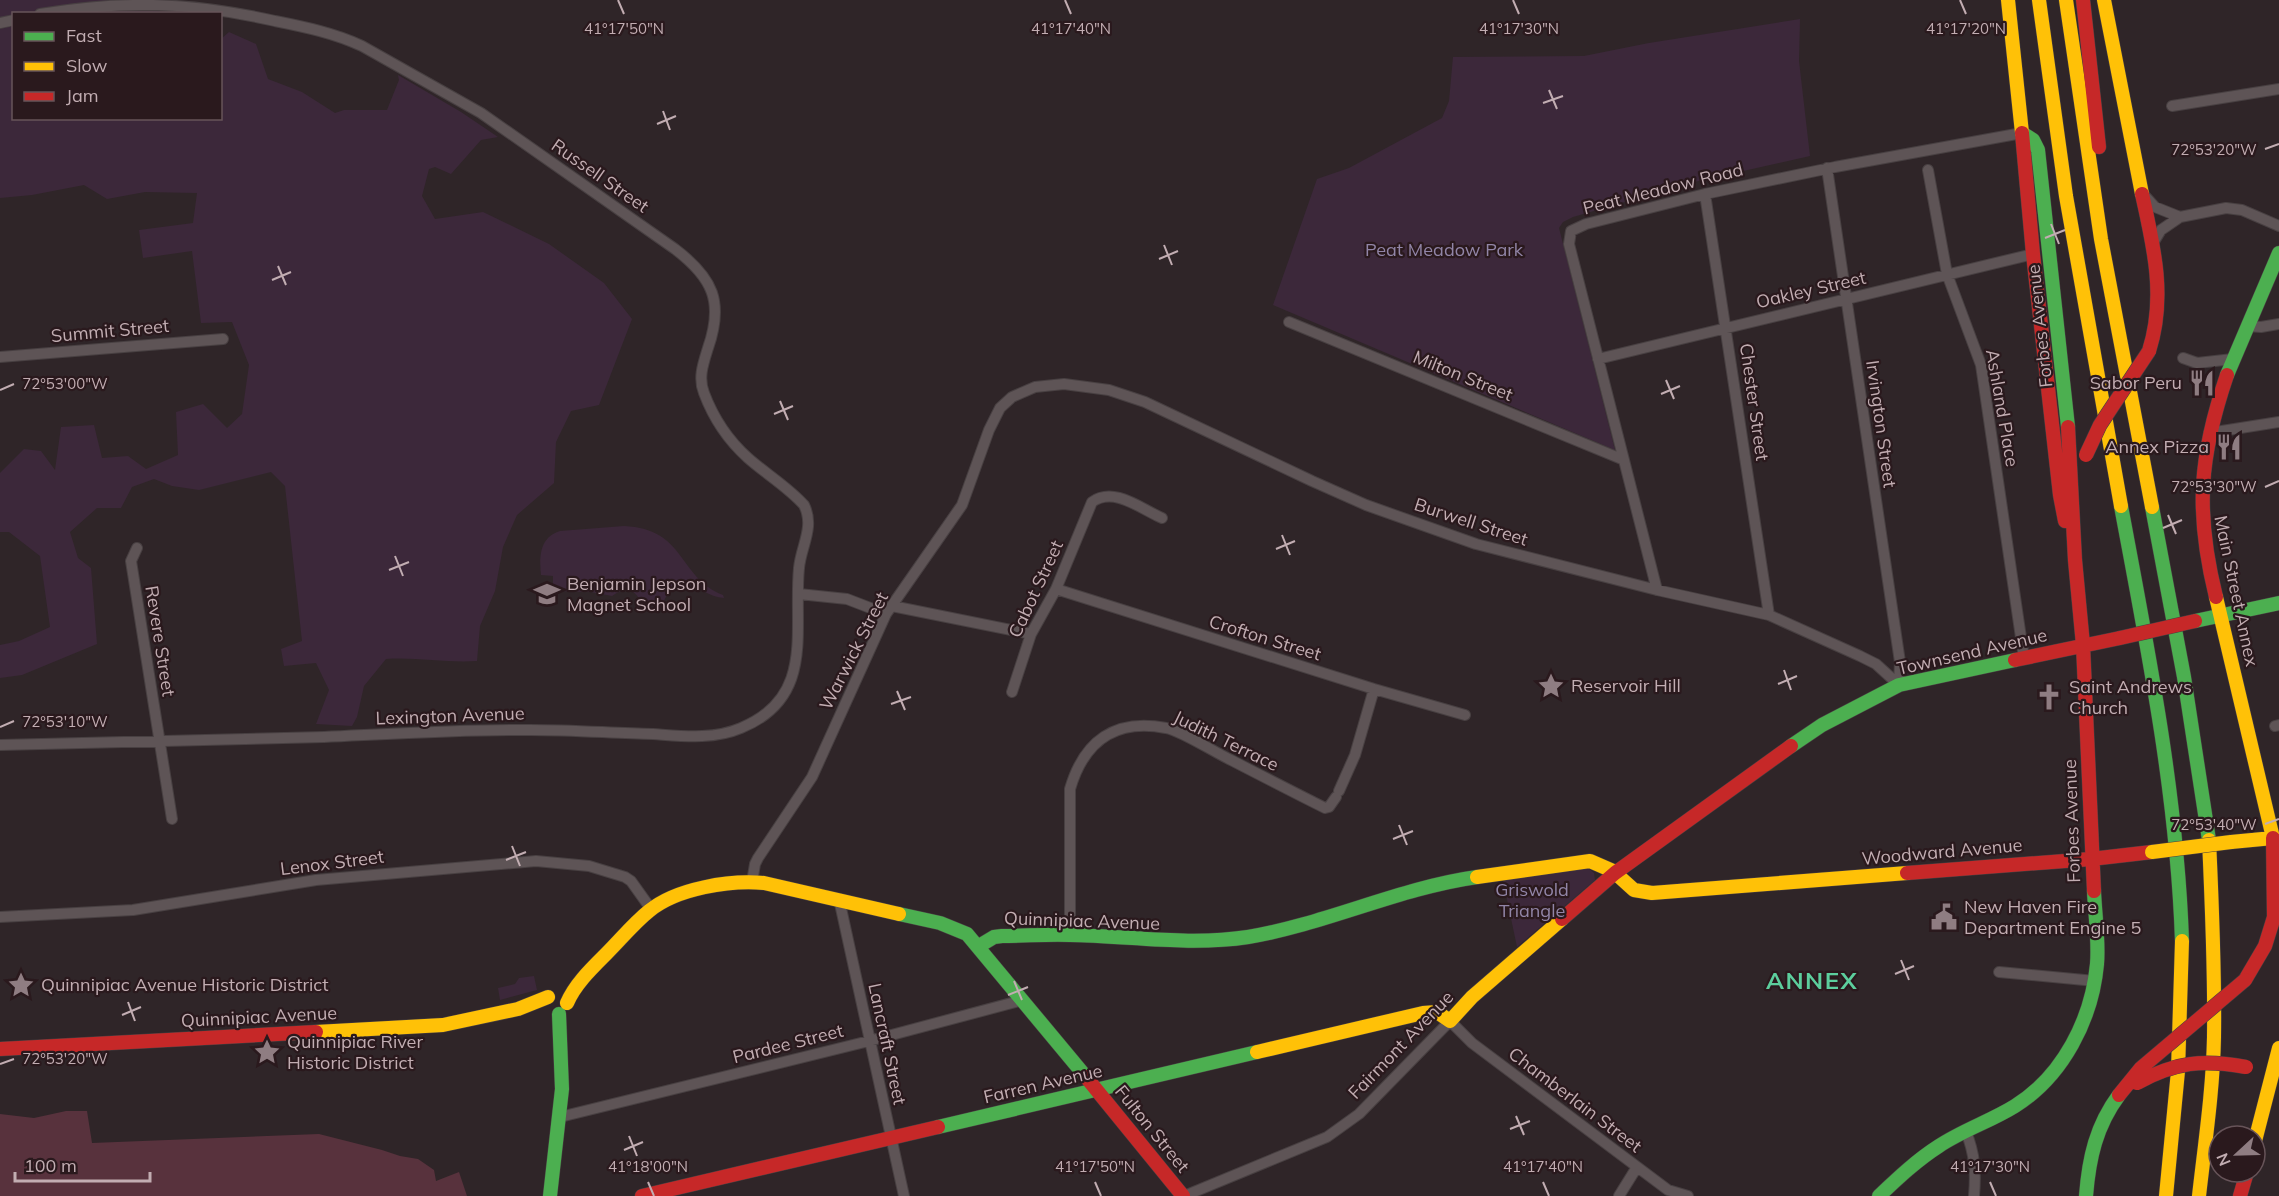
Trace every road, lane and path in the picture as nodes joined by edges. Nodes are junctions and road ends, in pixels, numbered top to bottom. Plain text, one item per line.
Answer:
1 (2008, 0) edge
2 (2027, 0) edge
3 (2038, 0) edge
4 (2066, 0) edge
5 (2083, 0) edge
6 (2104, 0) edge
7 (50, 12) edge
8 (2279, 89) edge
9 (2172, 106) dead end
10 (2022, 133) junction
11 (1827, 168) junction
12 (1928, 170) dead end
13 (1705, 194) junction
14 (2142, 194) junction
15 (2180, 217) junction
16 (2279, 226) edge
17 (2071, 231) junction
18 (2153, 243) junction
19 (2279, 253) edge
20 (2033, 254) junction
21 (1947, 274) junction
22 (1846, 298) junction
23 (1289, 322) dead end
24 (2279, 324) edge
25 (2248, 326) junction
26 (1726, 327) junction
27 (2119, 338) junction
28 (223, 339) dead end
29 (0, 357) edge
30 (2183, 358) dead end
31 (1598, 359) junction
32 (2233, 359) junction
33 (1035, 387) joint
34 (2279, 422) edge
35 (2100, 425) junction
36 (2053, 429) junction
37 (2209, 433) junction
38 (2074, 437) junction
39 (1624, 460) junction
40 (2072, 494) junction
41 (1162, 518) dead end
42 (137, 548) dead end
43 (2075, 560) junction
44 (1056, 589) junction
45 (1657, 590) junction
46 (800, 594) junction
47 (2279, 603) edge
48 (889, 610) junction
49 (1769, 615) junction
50 (2221, 616) junction
51 (1031, 634) junction
52 (2083, 645) junction
53 (2024, 658) junction
54 (1899, 685) junction
55 (1374, 689) junction
56 (1012, 692) dead end
57 (1465, 715) dead end
58 (159, 740) junction
59 (0, 745) edge
60 (172, 819) dead end
61 (2277, 841) edge
62 (2091, 859) junction
63 (1615, 873) junction
64 (752, 882) junction
65 (839, 900) junction
66 (651, 909) junction
67 (0, 917) edge
68 (1070, 936) junction
69 (979, 946) junction
70 (1999, 972) dead end
71 (584, 976) junction
72 (2095, 981) junction
73 (552, 995) junction
74 (1023, 1000) junction
75 (518, 1009) junction
76 (558, 1010) junction
77 (1450, 1021) junction
78 (869, 1041) junction
79 (2279, 1048) edge
80 (0, 1049) edge
81 (2275, 1077) edge
82 (1096, 1090) junction
83 (2119, 1095) junction
84 (560, 1117) junction
85 (2273, 1118) dead end
86 (2260, 1124) edge
87 (2267, 1130) edge
88 (1966, 1132) junction
89 (891, 1137) junction
90 (1637, 1167) junction
91 (550, 1196) edge
92 (642, 1196) edge
93 (904, 1196) edge
94 (1183, 1196) edge
95 (1619, 1196) edge
96 (1688, 1196) edge
97 (1879, 1196) edge
98 (1974, 1196) edge
99 (2086, 1196) edge
100 (2166, 1196) edge
101 (2199, 1196) edge

1 - 10 main road, Forbes Avenue
2 - 17 main road
3 - 17 main road
4 - 27 main road
5 - 27 main road
6 - 14 main road
7 - 46 street, Russell Street
8 - 9 street
10 - 11 street, Peat Meadow Road
10 - 20 main road, Forbes Avenue
10 - 38 main road, Forbes Avenue
11 - 13 street, Peat Meadow Road
11 - 22 street, Irvington Street
12 - 21 street, Ashland Place
13 - 26 street, Chester Street
13 - 31 street, Peat Meadow Road
14 - 15 street
14 - 18 main road
15 - 16 street
15 - 18 street
17 - 100 main road
18 - 35 main road, bridge
19 - 25 main road, Main Street Annex
20 - 21 street, Oakley Street
20 - 36 main road, Forbes Avenue
21 - 22 street, Oakley Street
21 - 53 street, Ashland Place
22 - 26 street, Oakley Street
22 - 54 street, Irvington Street
23 - 39 street, Milton Street
24 - 25 street
25 - 32 main road, Main Street Annex
26 - 31 street, Oakley Street
26 - 49 street, Chester Street
27 - 101 main road
28 - 29 street, Summit Street
30 - 32 street
31 - 39 street, Peat Meadow Road
32 - 37 main road, Main Street Annex
33 - 45 street, Burwell Street
33 - 48 street, Warwick Street
34 - 37 street
35 - 38 main road
35 - 40 main road, bridge
36 - 38 main road
36 - 43 main road, Forbes Avenue
37 - 50 main road, Main Street Annex
38 - 40 main road, Forbes Avenue
39 - 45 street, Peat Meadow Road
40 - 43 main road, Forbes Avenue
41 - 44 street, Cabot Street
42 - 58 street, Revere Street
43 - 52 main road, Forbes Avenue
44 - 51 street, Cabot Street
44 - 55 street, Crofton Street
45 - 49 street, Burwell Street
46 - 48 street
46 - 58 street, Lexington Avenue
47 - 50 main road, Townsend Avenue
48 - 51 street
48 - 64 street, Warwick Street
49 - 54 street, Burwell Street
50 - 52 main road, Townsend Avenue, bridge
50 - 61 main road, Main Street Annex
51 - 56 street, Cabot Street
52 - 53 main road, Townsend Avenue
52 - 62 main road, Forbes Avenue
53 - 54 main road, Townsend Avenue
54 - 63 main road, Townsend Avenue
55 - 57 street, Crofton Street
55 - 68 street, Judith Terrace
58 - 59 street, Lexington Avenue
58 - 60 street, Revere Street
61 - 62 main road, Woodward Avenue, bridge
61 - 83 main road, Main Street Annex, bridge
62 - 63 main road, Woodward Avenue
62 - 72 main road, Forbes Avenue
63 - 68 main road, Quinnipiac Avenue
63 - 77 main road, Fairmont Avenue
64 - 65 main road, Quinnipiac Avenue
64 - 66 main road, Quinnipiac Avenue
65 - 69 main road, Quinnipiac Avenue
65 - 78 street, Lancraft Street
66 - 67 street, Lenox Street
66 - 71 main road, Quinnipiac Avenue
68 - 69 main road, Quinnipiac Avenue
69 - 74 main road, Fulton Street
70 - 72 street
71 - 73 main road, Quinnipiac Avenue
71 - 76 main road, Quinnipiac Avenue
72 - 88 main road, Forbes Avenue
73 - 75 main road, Quinnipiac Avenue
73 - 76 main road
73 - 76 main road
74 - 78 street, Pardee Street
74 - 82 main road, Fulton Street
75 - 76 main road, Quinnipiac Avenue
75 - 80 main road, Quinnipiac Avenue
76 - 84 main road
77 - 82 main road, Farren Avenue
77 - 90 street, Chamberlain Street
77 - 94 street, Fairmont Avenue
78 - 84 street, Pardee Street
78 - 89 street, Lancraft Street
79 - 81 main road
81 - 83 main road, bridge
81 - 86 main road
82 - 89 main road, Farren Avenue
82 - 94 main road, Fulton Street
83 - 99 main road, Main Street Annex
84 - 91 main road
85 - 87 main road
88 - 97 main road, Forbes Avenue
88 - 98 street
89 - 92 main road, Farren Avenue
89 - 93 street, Lancraft Street
90 - 95 street
90 - 96 street, Chamberlain Street

